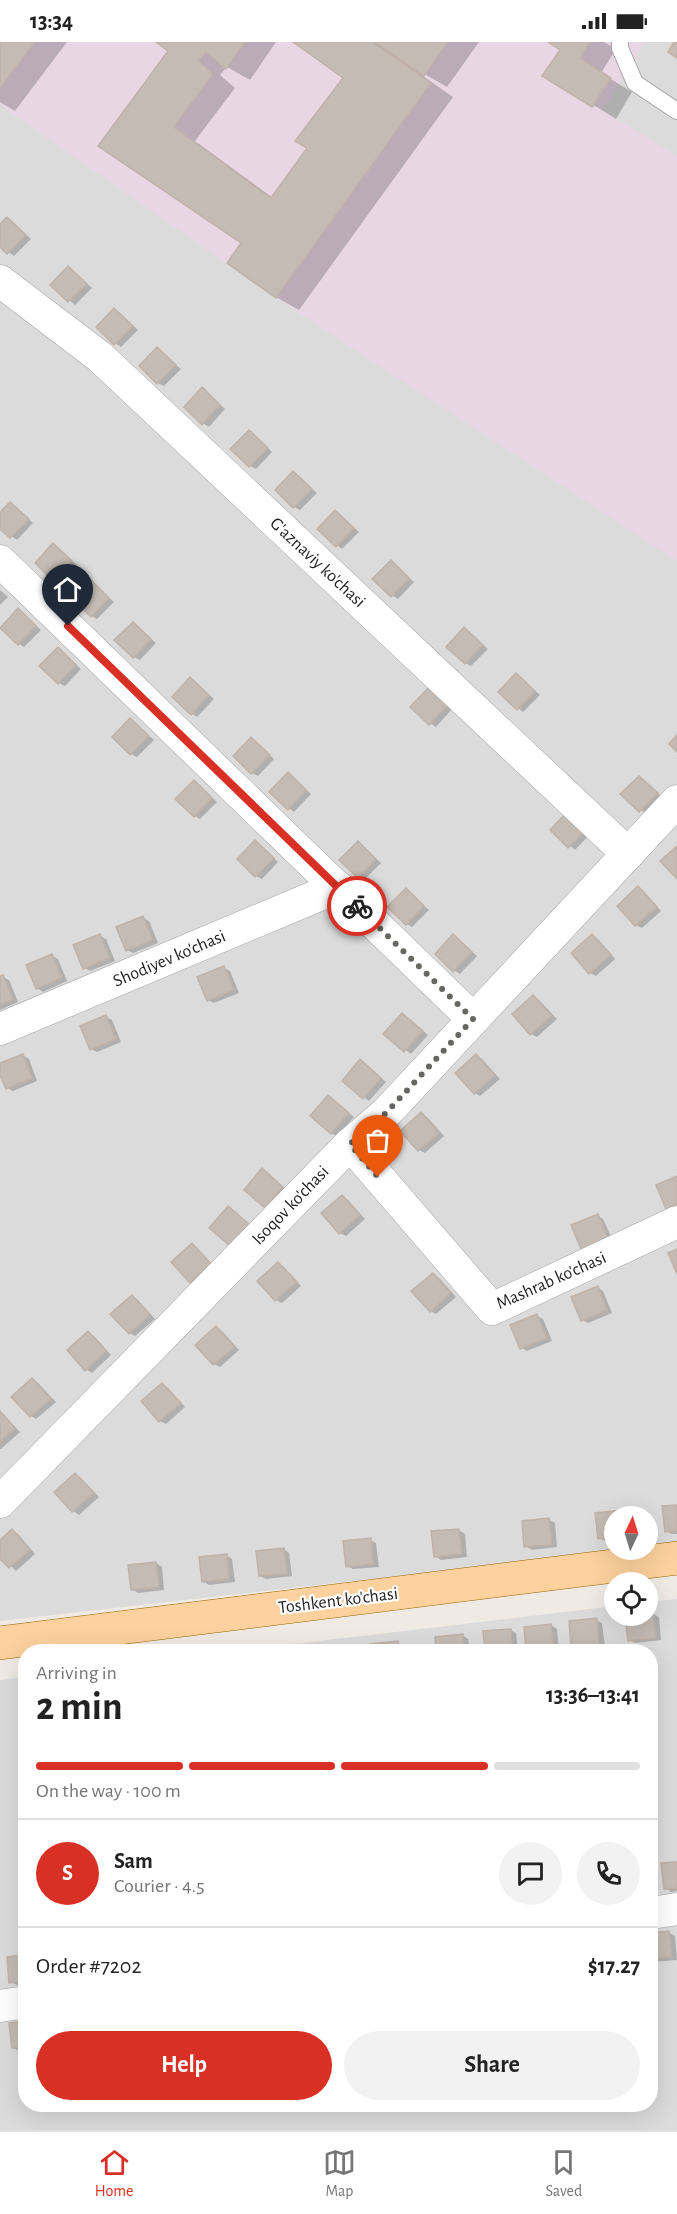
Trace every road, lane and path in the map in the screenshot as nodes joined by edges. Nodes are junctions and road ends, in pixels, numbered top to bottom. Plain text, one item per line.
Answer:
1 (620, 42) edge
2 (677, 111) edge
3 (0, 281) edge
4 (0, 561) edge
5 (677, 801) edge
6 (628, 854) junction
7 (338, 887) junction
8 (473, 1019) junction
9 (0, 1029) edge
10 (350, 1144) junction
11 (677, 1222) edge
12 (0, 1503) edge
13 (677, 1558) edge
14 (0, 1643) edge
15 (677, 1909) edge
16 (658, 1912) edge
17 (18, 2003) edge
18 (0, 2006) edge

1 - 2 lane
3 - 6 street, G'aznaviy ko'chasi
4 - 7 street
5 - 6 street, Isoqov ko'chasi
6 - 8 street, Isoqov ko'chasi
7 - 8 street
7 - 9 street, Shodiyev ko'chasi
8 - 10 street, Isoqov ko'chasi
10 - 11 street, Mashrab ko'chasi
10 - 12 street, Isoqov ko'chasi
13 - 14 main road, Toshkent ko'chasi
15 - 16 street
17 - 18 street

